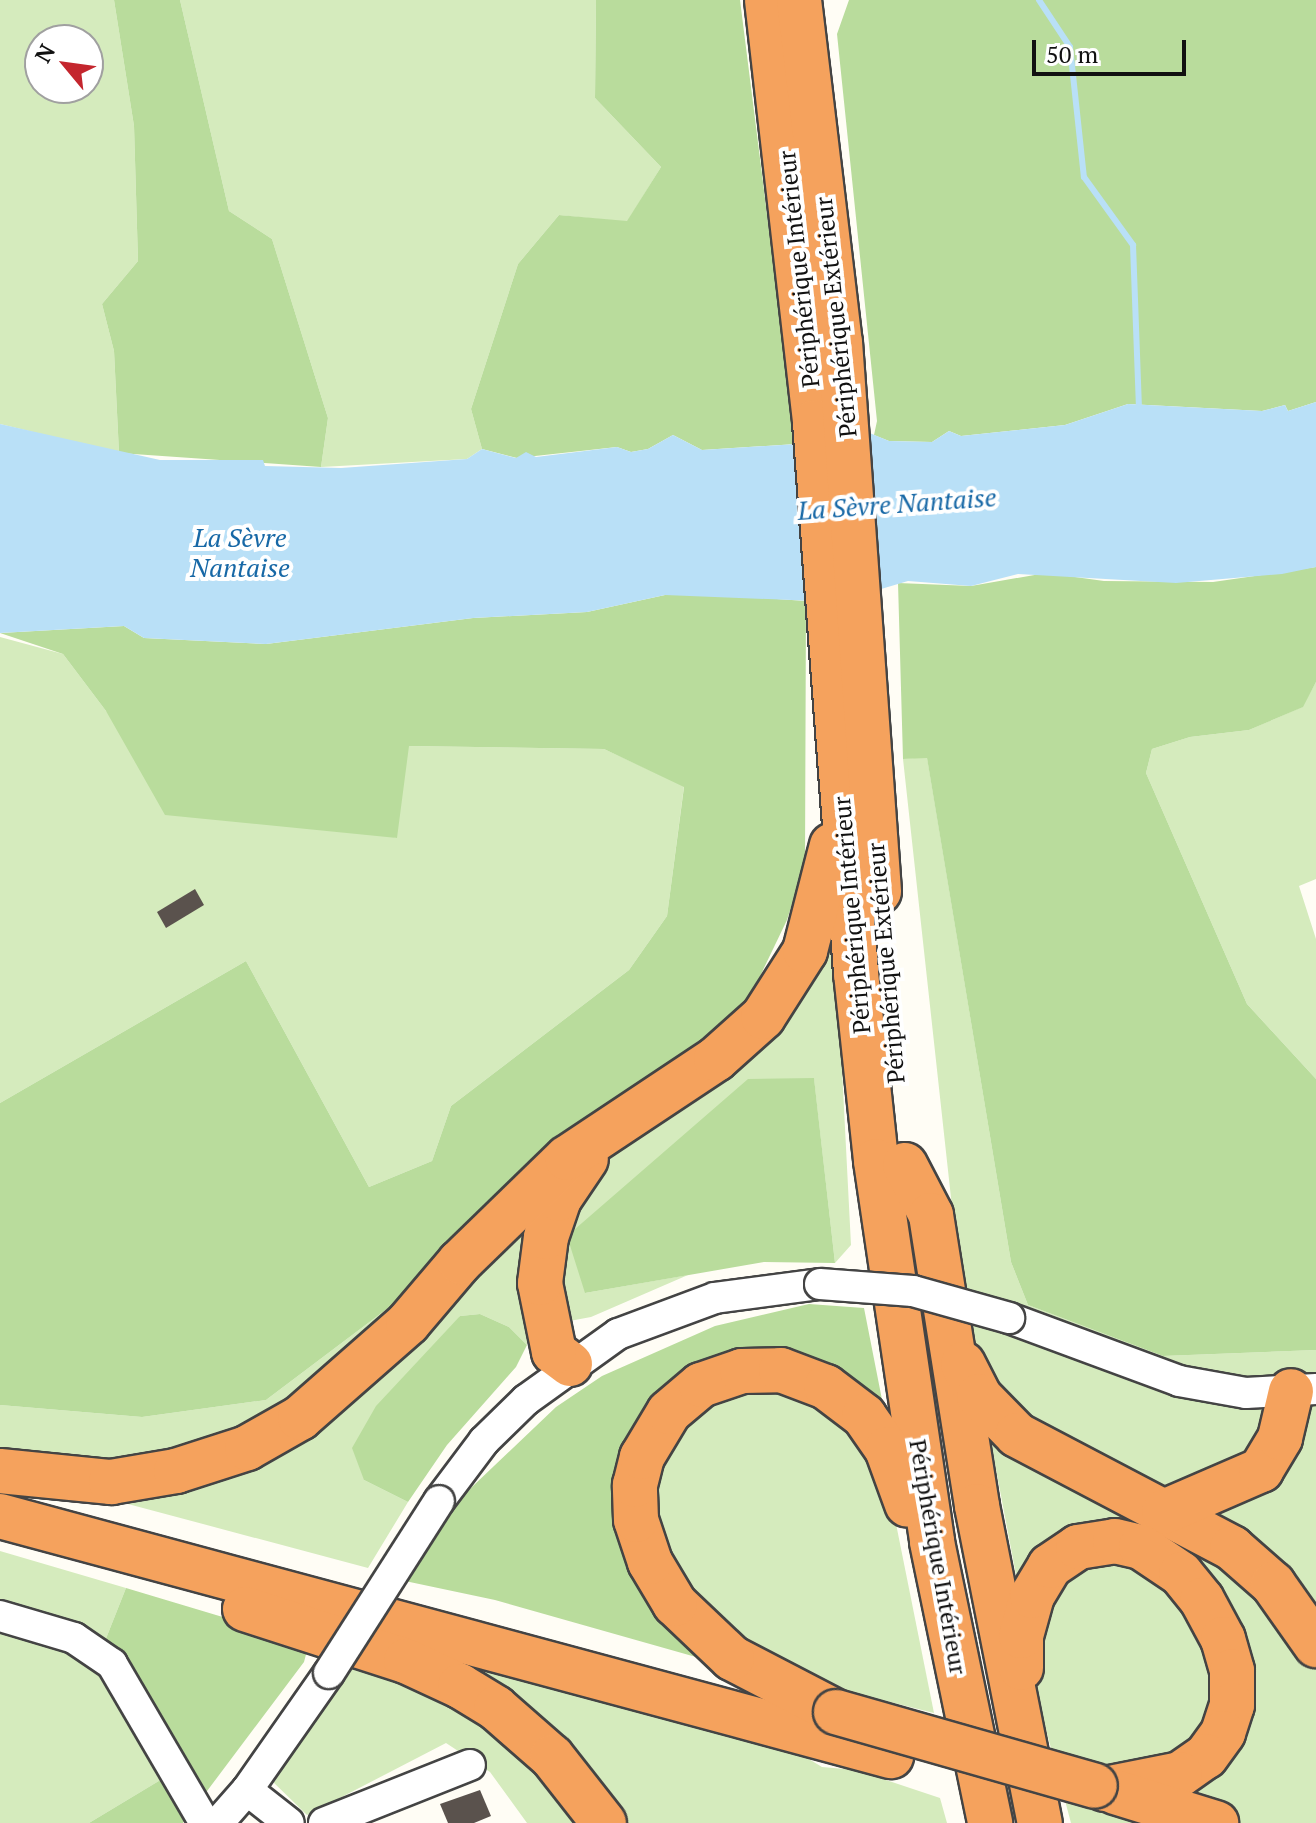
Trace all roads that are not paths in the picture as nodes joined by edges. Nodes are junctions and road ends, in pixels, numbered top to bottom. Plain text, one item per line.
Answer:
1 (767, 0) edge
2 (799, 0) edge
3 (852, 704) junction
4 (844, 826) junction
5 (601, 1137) junction
6 (905, 1165) junction
7 (950, 1341) junction
8 (570, 1364) junction
9 (1304, 1390) edge
10 (0, 1471) edge
11 (0, 1493) edge
12 (1164, 1512) junction
13 (0, 1516) edge
14 (0, 1532) edge
15 (932, 1542) junction
16 (0, 1616) edge
17 (478, 1620) junction
18 (1316, 1645) edge
19 (1013, 1703) junction
20 (836, 1712) junction
21 (889, 1748) junction
22 (470, 1765) dead end
23 (247, 1790) junction
24 (1103, 1803) edge
25 (205, 1823) edge
26 (218, 1823) edge
27 (289, 1823) edge
28 (324, 1823) edge
29 (604, 1823) edge
30 (990, 1823) edge
31 (1019, 1823) edge
32 (1040, 1823) edge
33 (1179, 1823) edge
34 (1216, 1823) edge

1 - 3 highway, Périphérique Intérieur
2 - 3 highway, Périphérique Extérieur
3 - 4 highway, Périphérique Intérieur
3 - 6 highway, Périphérique Extérieur
4 - 5 highway
4 - 15 highway, Périphérique Intérieur
5 - 8 highway
5 - 10 highway
6 - 7 highway
6 - 31 highway, Périphérique Extérieur
7 - 12 highway
7 - 19 highway
8 - 9 street, bridge
8 - 23 street, bridge
9 - 12 highway
11 - 17 highway
12 - 18 highway
13 - 21 highway
14 - 29 highway
15 - 20 highway
15 - 30 highway, Périphérique Intérieur
16 - 25 street
17 - 20 highway
17 - 21 highway
19 - 24 highway
19 - 32 highway
20 - 24 highway, bridge
21 - 24 highway
22 - 28 street
23 - 26 street
23 - 27 street
24 - 33 highway
24 - 34 highway

